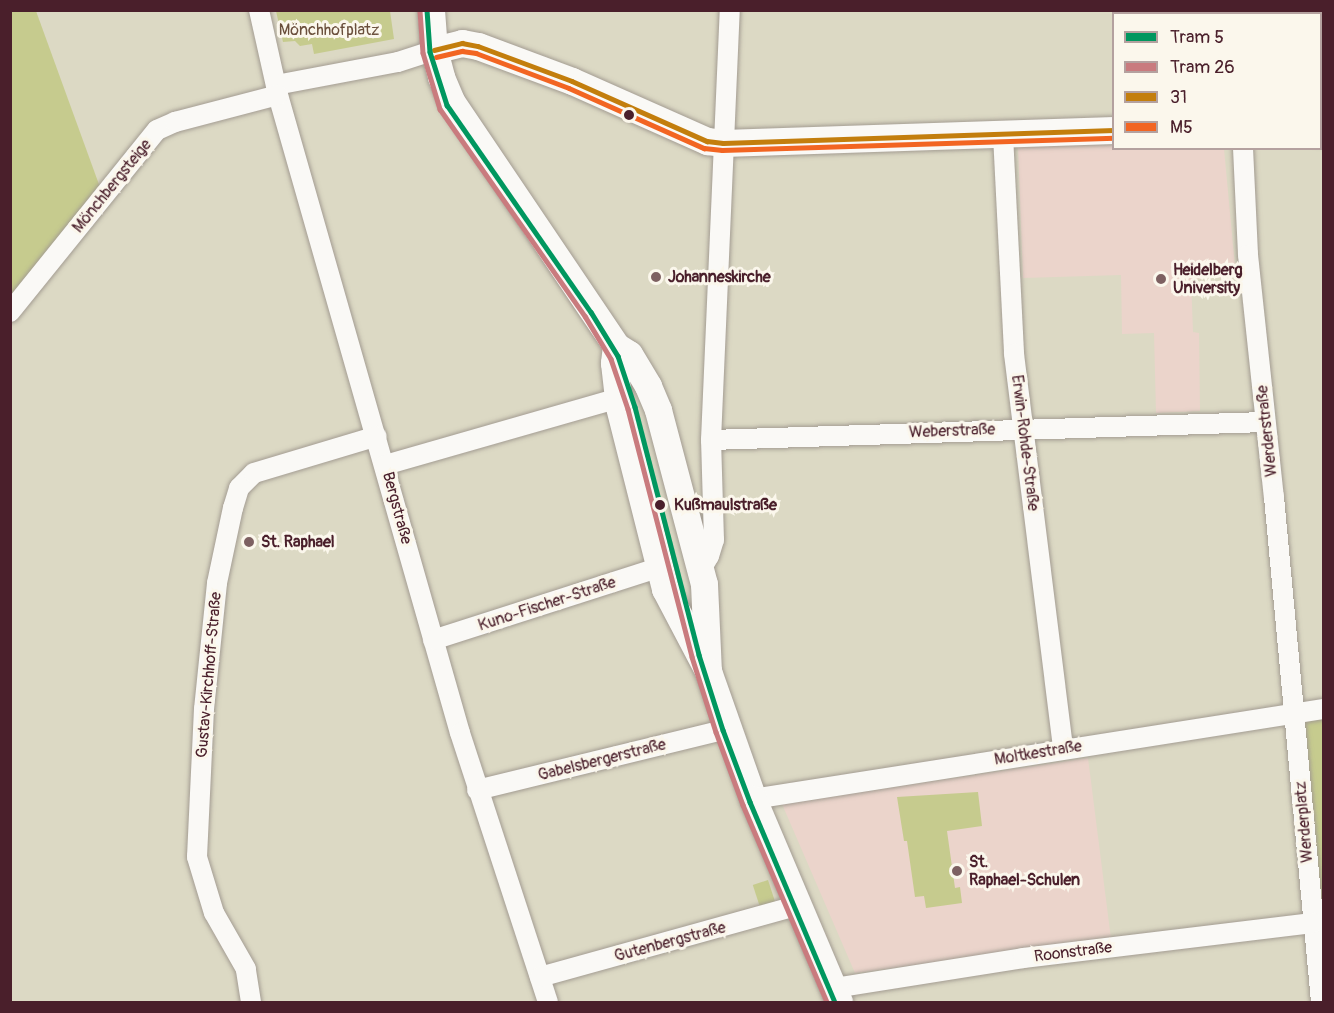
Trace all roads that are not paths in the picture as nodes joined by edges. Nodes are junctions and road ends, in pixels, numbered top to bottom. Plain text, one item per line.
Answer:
1 (259, 10) edge
2 (431, 10) edge
3 (730, 10) edge
4 (434, 50) junction
5 (277, 90) junction
6 (1112, 130) edge
7 (1003, 135) junction
8 (723, 143) junction
9 (1243, 150) edge
10 (10, 312) edge
11 (616, 346) junction
12 (618, 398) junction
13 (1265, 422) junction
14 (1024, 429) junction
15 (377, 436) junction
16 (711, 440) junction
17 (385, 465) junction
18 (660, 567) junction
19 (700, 571) junction
20 (433, 640) junction
21 (708, 671) junction
22 (1323, 709) edge
23 (1294, 713) junction
24 (727, 729) junction
25 (1063, 749) junction
26 (477, 790) junction
27 (753, 800) junction
28 (800, 905) junction
29 (1313, 923) junction
30 (540, 977) junction
31 (836, 995) edge
32 (251, 1002) edge
33 (548, 1002) edge
34 (1321, 1002) edge

1 - 5 street, Bergstraße
2 - 4 main road
3 - 8 street
4 - 5 street
4 - 8 main road
4 - 11 main road
5 - 10 street, Mönchbergsteige
5 - 15 street, Bergstraße
6 - 7 main road
7 - 8 main road
7 - 14 street, Erwin-Rohde-Straße
8 - 16 street
9 - 13 street, Werderstraße
11 - 12 main road
11 - 19 main road
12 - 17 street
12 - 18 main road
13 - 14 street, Weberstraße
13 - 23 street, Werderstraße
14 - 16 street, Weberstraße
14 - 25 street, Erwin-Rohde-Straße
15 - 17 street, Bergstraße
15 - 32 street, Gustav-Kirchhoff-Straße
16 - 19 street
17 - 20 street, Bergstraße
18 - 20 street, Kuno-Fischer-Straße
18 - 21 main road
19 - 21 main road
20 - 26 street, Bergstraße
21 - 24 main road
22 - 23 street, Moltkestraße
23 - 25 street, Moltkestraße
23 - 29 street, Werderplatz
24 - 26 street, Gabelsbergerstraße
24 - 27 main road
25 - 27 street, Moltkestraße
26 - 30 street, Bergstraße
27 - 28 main road
28 - 30 street, Gutenbergstraße
28 - 31 main road
29 - 31 street, Roonstraße
29 - 34 street, Werderplatz
30 - 33 street, Bergstraße

